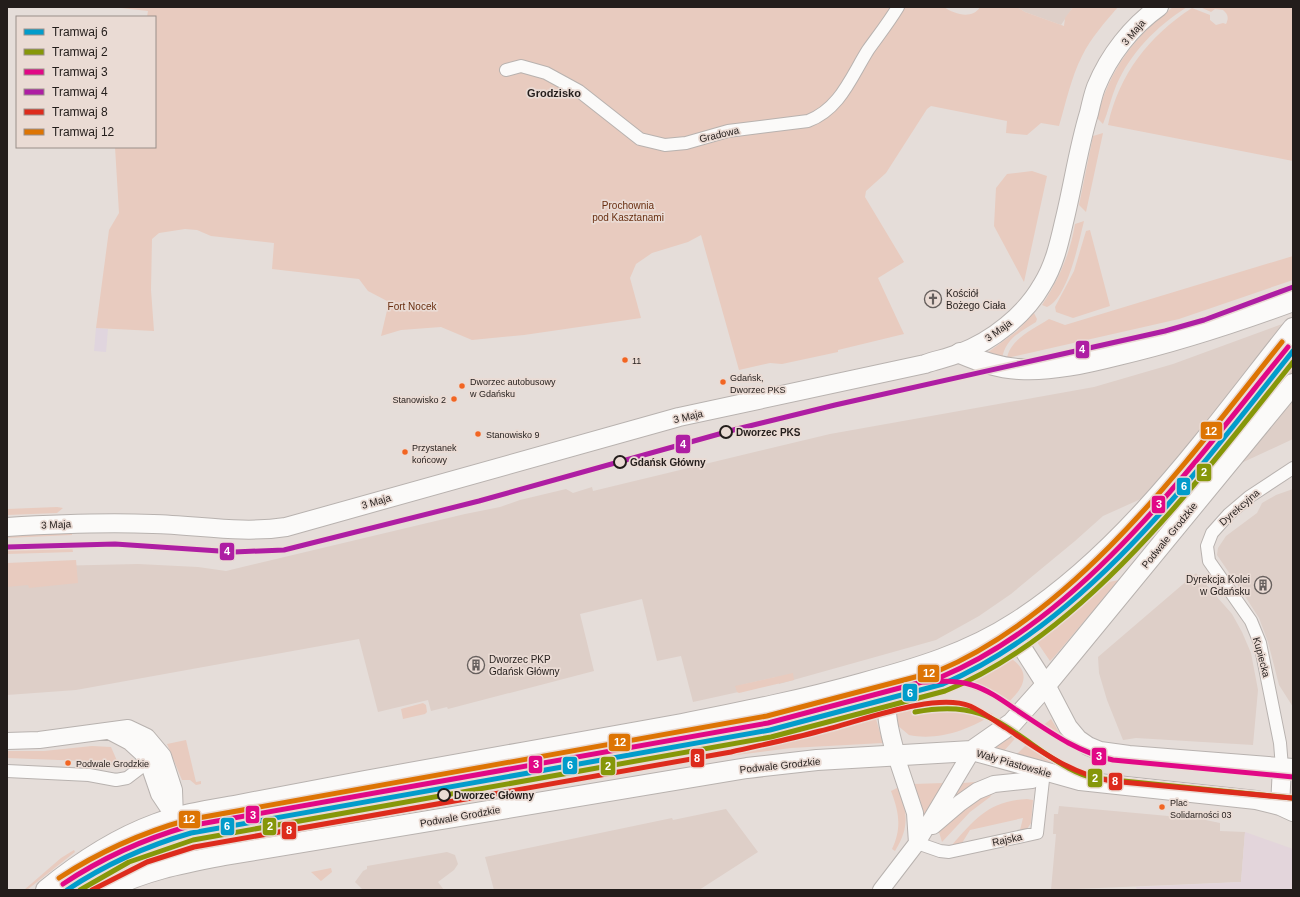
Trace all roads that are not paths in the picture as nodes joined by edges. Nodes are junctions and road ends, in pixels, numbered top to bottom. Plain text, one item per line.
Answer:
1 (898, 7) edge
2 (1159, 7) edge
3 (506, 70) dead end
4 (1293, 301) edge
5 (1293, 328) edge
6 (960, 353) junction
7 (1293, 384) edge
8 (1293, 468) edge
9 (7, 527) edge
10 (1209, 561) joint
11 (1003, 630) junction
12 (897, 674) junction
13 (1046, 685) junction
14 (7, 741) edge
15 (972, 751) junction
16 (896, 756) junction
17 (155, 759) junction
18 (1288, 768) edge
19 (7, 771) edge
20 (1044, 771) junction
21 (1286, 809) edge
22 (175, 818) junction
23 (917, 844) junction
24 (189, 862) junction
25 (46, 890) edge
26 (106, 890) edge
27 (881, 890) edge

1 - 3 street, Gradowa
2 - 6 main road, 3 Maja
4 - 6 main road
5 - 11 main road
6 - 9 main road, 3 Maja
7 - 13 main road, Podwale Grodzkie
8 - 10 street, Dyrekcyjna
10 - 18 street, Kupiecka
11 - 12 main road
11 - 13 main road
12 - 16 main road
12 - 22 main road
13 - 15 main road, Podwale Grodzkie
13 - 18 main road
14 - 17 street
15 - 16 main road, Podwale Grodzkie
15 - 20 main road, Wały Piastowskie
15 - 23 street
16 - 23 street
16 - 24 main road, Podwale Grodzkie
17 - 19 street
17 - 22 street
18 - 21 main road
20 - 21 main road, Wały Piastowskie
20 - 23 street
20 - 23 street, Rajska
22 - 24 street
22 - 25 main road
23 - 27 street
24 - 26 main road, Podwale Grodzkie

